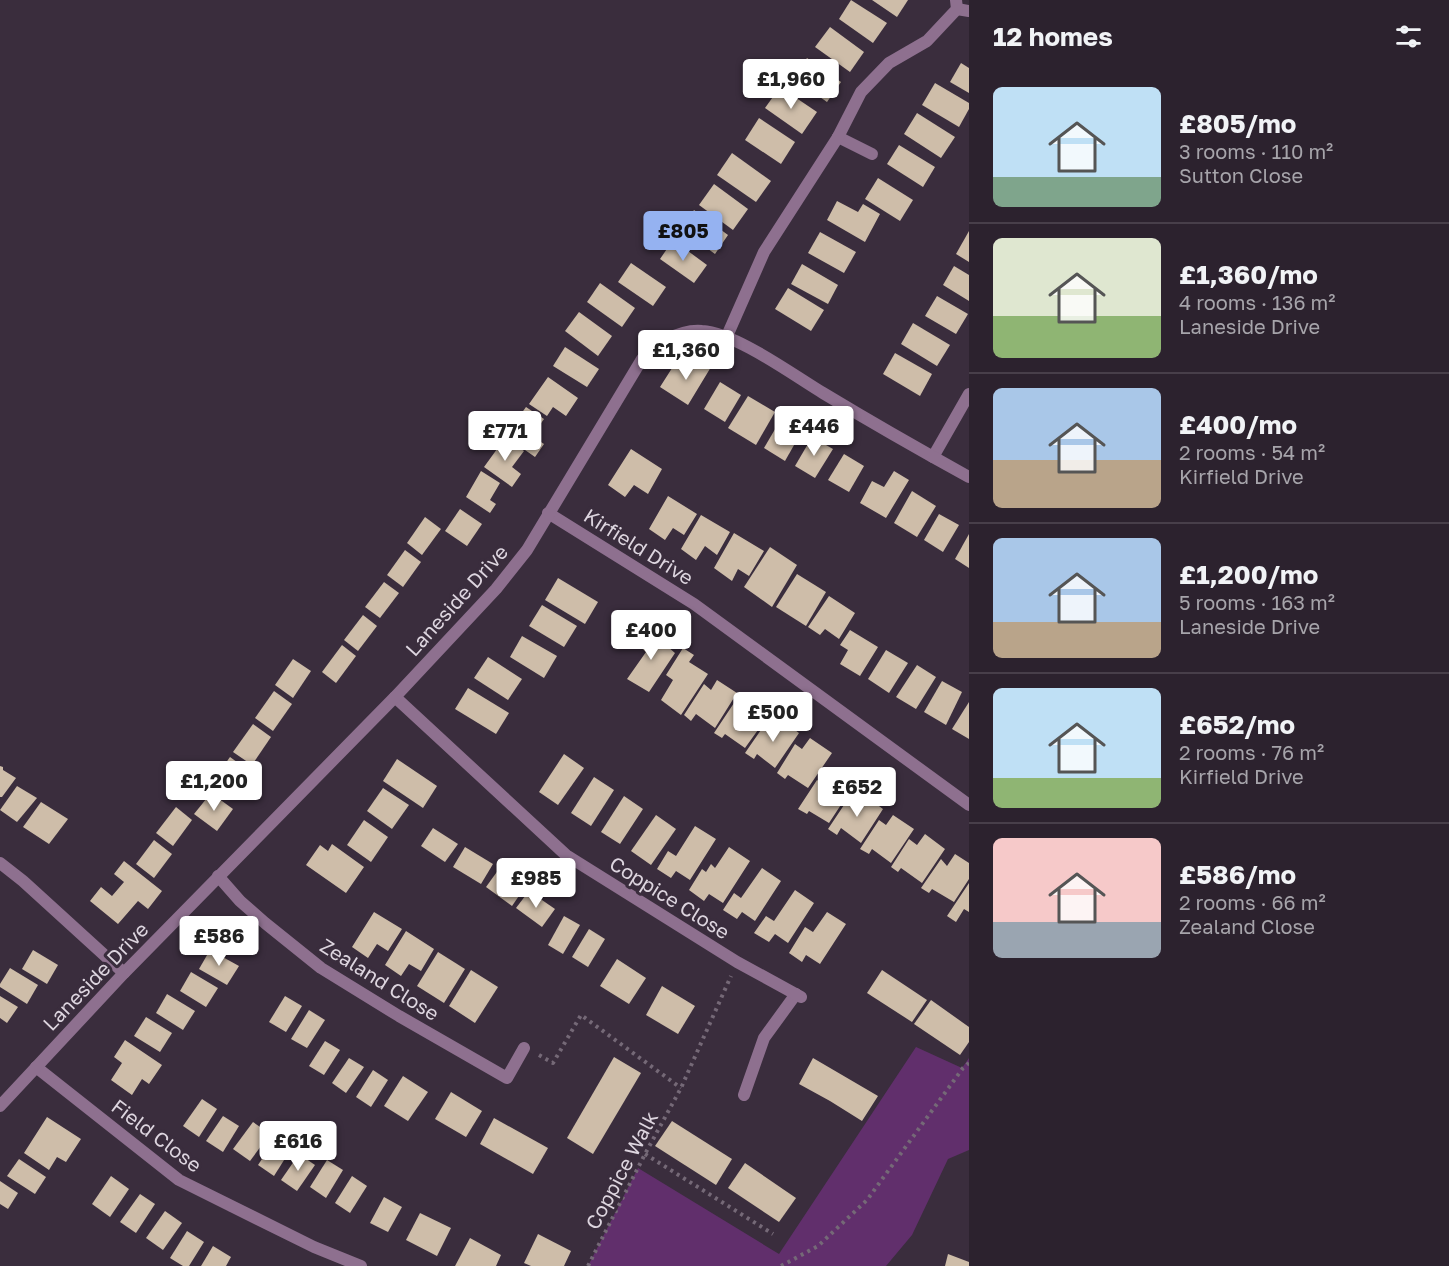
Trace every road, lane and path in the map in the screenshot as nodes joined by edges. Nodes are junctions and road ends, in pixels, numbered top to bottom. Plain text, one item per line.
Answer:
1 (961, 6) edge
2 (838, 137) junction
3 (872, 154) dead end
4 (727, 336) junction
5 (969, 394) edge
6 (933, 457) junction
7 (969, 477) edge
8 (548, 513) junction
9 (395, 697) junction
10 (969, 805) edge
11 (0, 863) edge
12 (218, 876) junction
13 (737, 962) junction
14 (124, 973) junction
15 (524, 1048) joint
16 (969, 1063) edge
17 (36, 1067) junction
18 (681, 1088) junction
19 (744, 1095) dead end
20 (0, 1106) edge
21 (645, 1154) junction
22 (773, 1234) dead end
23 (361, 1266) edge
24 (588, 1266) edge
25 (781, 1266) edge

1 - 2 street
2 - 3 street
2 - 4 street
4 - 6 street, Laneside Drive
4 - 8 street, Laneside Drive
5 - 6 street
6 - 7 street, Laneside Drive
8 - 9 street, Laneside Drive
8 - 10 street, Kirfield Drive
9 - 12 street, Laneside Drive
9 - 13 street, Coppice Close
11 - 14 street
12 - 14 street, Laneside Drive
12 - 15 street, Zealand Close
13 - 18 path, Coppice Walk
13 - 19 street, Coppice Close
14 - 17 street, Laneside Drive
15 - 18 path
16 - 25 path
17 - 20 street, Laneside Drive
17 - 23 street, Field Close
18 - 21 path, Coppice Walk
21 - 22 path
21 - 24 path, Coppice Walk

